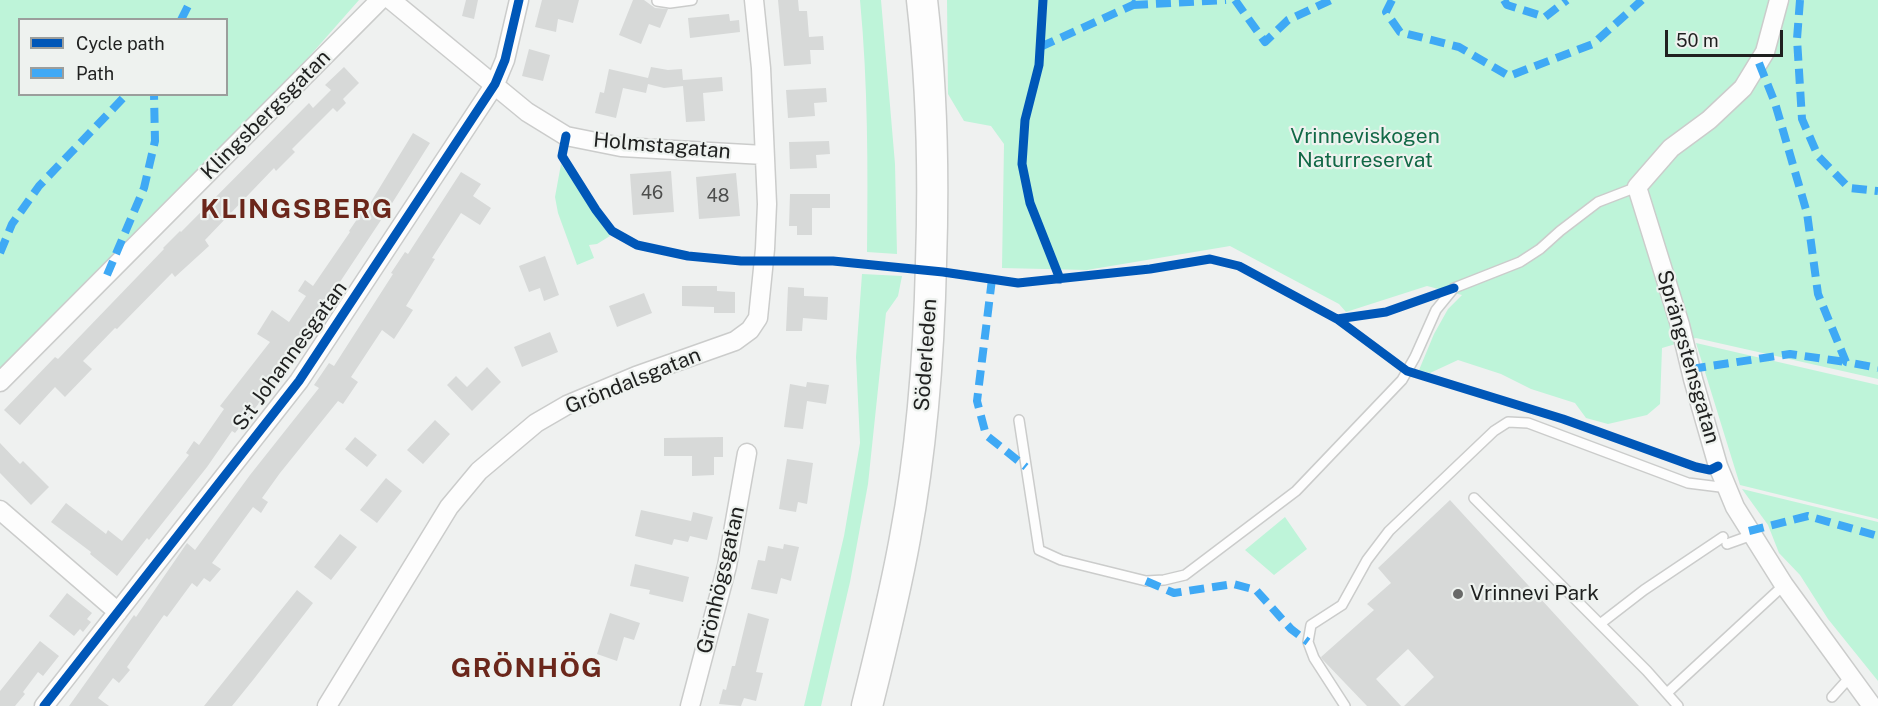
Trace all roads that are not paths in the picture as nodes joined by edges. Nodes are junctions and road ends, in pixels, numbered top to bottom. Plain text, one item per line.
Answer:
1 (380, 0) edge
2 (392, 0) edge
3 (519, 0) edge
4 (692, 0) edge
5 (754, 0) edge
6 (903, 0) edge
7 (922, 0) edge
8 (1779, 0) edge
9 (657, 1) edge
10 (495, 84) junction
11 (764, 154) junction
12 (1637, 187) junction
13 (0, 382) edge
14 (1019, 420) dead end
15 (747, 453) dead end
16 (1728, 488) junction
17 (1474, 498) dead end
18 (0, 510) edge
19 (1752, 535) junction
20 (1784, 585) junction
21 (118, 612) junction
22 (1600, 624) junction
23 (1851, 677) junction
24 (1667, 693) junction
25 (1832, 697) dead end
26 (864, 704) edge
27 (44, 706) edge
28 (327, 706) edge
29 (690, 706) edge
30 (1345, 706) edge
31 (1678, 706) edge
32 (1872, 706) edge

1 - 13 street, Klingsbergsgatan
2 - 10 street, Holmstagatan
3 - 10 street, S:t Johannesgatan
4 - 9 lane
5 - 11 street, Gröndalsgatan
6 - 26 highway, Söderleden
7 - 26 highway, Söderleden
8 - 12 street
10 - 11 street, Holmstagatan
10 - 21 street, S:t Johannesgatan
11 - 28 street, Gröndalsgatan
12 - 14 lane
12 - 16 street, Sprängstensgatan
15 - 29 street, Grönhögsgatan
16 - 19 street, Sprängstensgatan
16 - 30 lane
17 - 22 lane
18 - 21 street
19 - 20 street, Sprängstensgatan
19 - 22 lane
20 - 23 street, Sprängstensgatan
20 - 24 lane
21 - 27 street, S:t Johannesgatan
22 - 24 lane
23 - 25 lane
23 - 32 street, Sprängstensgatan
24 - 31 lane

